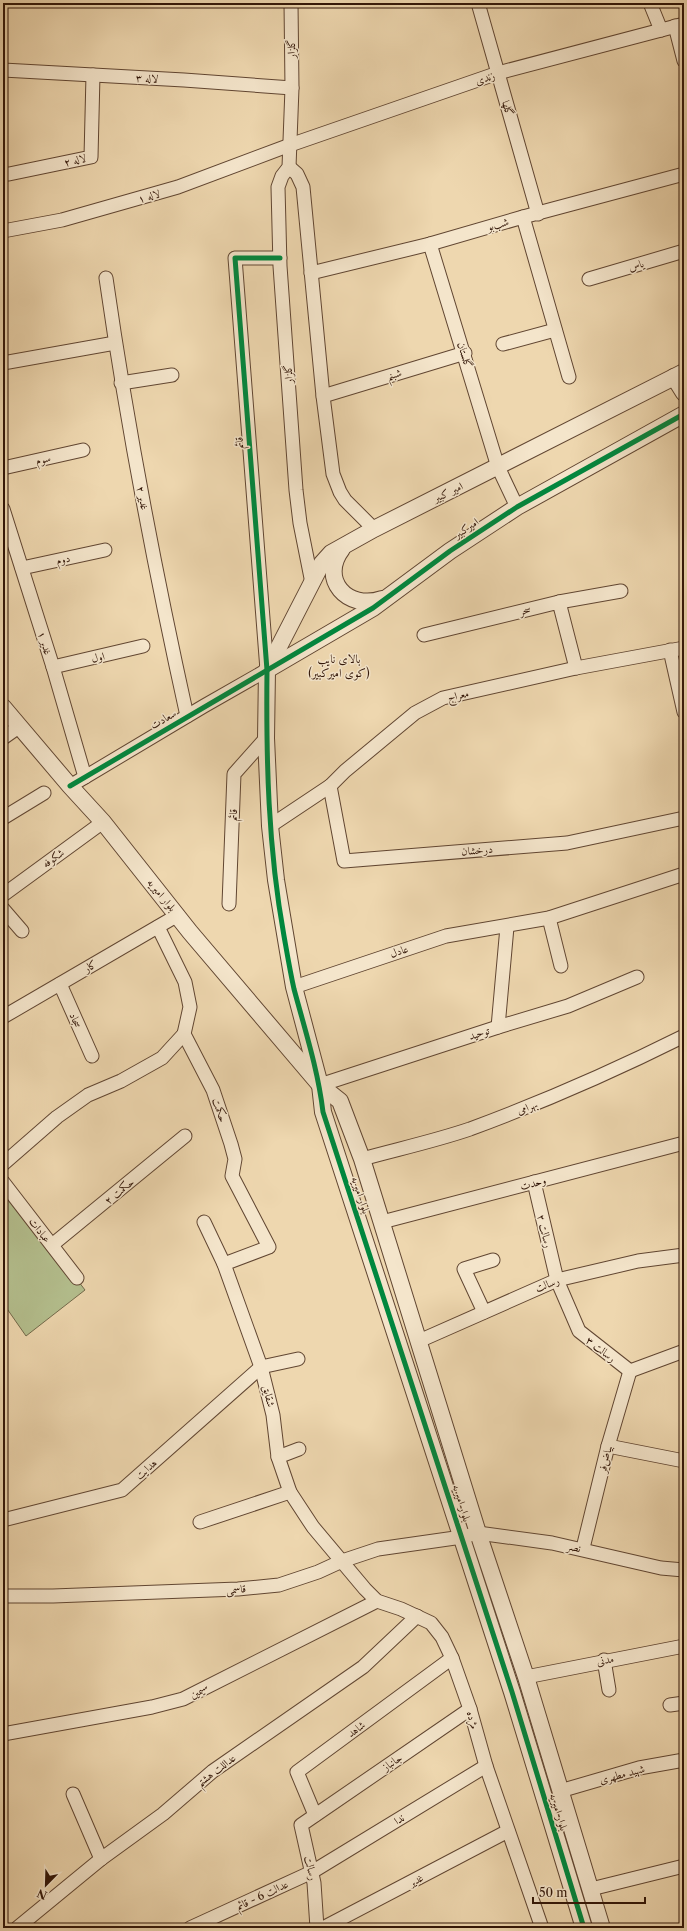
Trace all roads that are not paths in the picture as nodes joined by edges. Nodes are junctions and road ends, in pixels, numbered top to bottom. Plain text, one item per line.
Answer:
1 (290, 3) edge
2 (478, 3) edge
3 (650, 3) edge
4 (680, 25) edge
5 (661, 30) junction
6 (684, 61) edge
7 (3, 70) edge
8 (498, 73) junction
9 (93, 75) junction
10 (292, 88) junction
11 (290, 145) junction
12 (289, 167) junction
13 (3, 174) edge
14 (684, 174) edge
15 (538, 214) junction
16 (523, 217) junction
17 (3, 231) edge
18 (430, 244) junction
19 (684, 251) edge
20 (280, 258) junction
21 (311, 273) junction
22 (106, 278) dead end
23 (589, 279) dead end
24 (555, 330) junction
25 (115, 343) junction
26 (504, 344) dead end
27 (464, 353) junction
28 (3, 363) edge
29 (172, 375) dead end
30 (679, 375) edge
31 (569, 377) dead end
32 (121, 383) junction
33 (684, 393) edge
34 (322, 396) junction
35 (684, 414) edge
36 (83, 450) dead end
37 (498, 467) junction
38 (3, 468) edge
39 (517, 507) junction
40 (3, 510) edge
41 (374, 529) junction
42 (344, 546) junction
43 (105, 550) dead end
44 (22, 568) junction
45 (312, 583) junction
46 (621, 591) dead end
47 (392, 595) junction
48 (559, 602) junction
49 (424, 634) dead end
50 (143, 646) dead end
51 (684, 648) edge
52 (670, 650) junction
53 (53, 667) junction
54 (576, 668) junction
55 (267, 670) junction
56 (3, 707) edge
57 (684, 712) edge
58 (187, 716) junction
59 (20, 726) junction
60 (3, 738) edge
61 (266, 738) junction
62 (85, 777) junction
63 (70, 786) junction
64 (330, 786) junction
65 (44, 793) dead end
66 (3, 818) edge
67 (684, 818) edge
68 (103, 822) junction
69 (270, 826) junction
70 (684, 874) edge
71 (3, 895) edge
72 (229, 904) dead end
73 (3, 909) edge
74 (178, 915) junction
75 (549, 918) junction
76 (158, 927) junction
77 (507, 927) junction
78 (22, 931) dead end
79 (561, 966) dead end
80 (638, 977) dead end
81 (60, 984) junction
82 (294, 988) junction
83 (3, 1017) edge
84 (498, 1026) junction
85 (184, 1034) junction
86 (684, 1036) edge
87 (92, 1056) dead end
88 (320, 1085) junction
89 (185, 1136) dead end
90 (684, 1143) edge
91 (362, 1159) junction
92 (3, 1164) edge
93 (3, 1182) edge
94 (534, 1182) junction
95 (204, 1222) dead end
96 (382, 1222) junction
97 (52, 1246) junction
98 (684, 1255) edge
99 (493, 1260) dead end
100 (224, 1264) junction
101 (77, 1278) dead end
102 (557, 1280) junction
103 (484, 1312) junction
104 (419, 1341) junction
105 (684, 1351) edge
106 (298, 1359) dead end
107 (261, 1367) junction
108 (630, 1371) junction
109 (608, 1446) junction
110 (299, 1449) dead end
111 (278, 1457) junction
112 (684, 1459) edge
113 (290, 1492) junction
114 (3, 1520) edge
115 (200, 1522) dead end
116 (478, 1533) junction
117 (462, 1538) junction
118 (583, 1548) junction
119 (342, 1561) junction
120 (683, 1567) edge
121 (3, 1596) edge
122 (377, 1600) junction
123 (417, 1616) junction
124 (684, 1646) edge
125 (452, 1658) junction
126 (604, 1660) junction
127 (526, 1677) junction
128 (609, 1690) dead end
129 (684, 1703) edge
130 (670, 1705) dead end
131 (470, 1709) junction
132 (4, 1731) edge
133 (684, 1760) edge
134 (486, 1766) junction
135 (560, 1791) junction
136 (73, 1794) dead end
137 (315, 1815) junction
138 (508, 1831) junction
139 (101, 1859) junction
140 (684, 1866) edge
141 (312, 1872) junction
142 (591, 1889) junction
143 (17, 1928) edge
144 (190, 1928) edge
145 (317, 1928) edge
146 (323, 1928) edge
147 (542, 1928) edge
148 (584, 1928) edge
149 (602, 1928) edge

1 - 10 street, گلزار
2 - 8 street, گلها
3 - 5 street
4 - 5 street, زندی
4 - 6 street
5 - 8 street, زندی
7 - 9 street, لاله ۳
8 - 11 street, زندی
8 - 15 street, گلها
9 - 10 street, لاله ۳
9 - 13 street, لاله ۲
10 - 11 street, گلزار
11 - 12 street, گلزار
11 - 17 street, لاله ۱
12 - 20 street, گلزار
12 - 21 street
14 - 15 street, شب‌بو
15 - 16 street, شب‌بو
16 - 18 street, شب‌بو
16 - 24 street
18 - 21 street, شب‌بو
18 - 27 street, گلستان
19 - 23 street, یاس
20 - 45 street, گلزار
20 - 55 street, قائم
21 - 34 street
22 - 25 street, غدیر ۲
24 - 26 street
24 - 31 street
25 - 28 street
25 - 32 street, غدیر ۲
27 - 34 street, شبنم
27 - 37 street, گلستان
29 - 32 street
30 - 33 street
30 - 37 street, امیر کبیر
32 - 58 street, غدیر ۲
34 - 41 street
35 - 39 street, امیرکبیر
36 - 38 street, سوم
37 - 39 street, گلستان
37 - 41 street, امیر کبیر
39 - 47 street, امیرکبیر
40 - 44 street, غدیر ۱
41 - 42 street, امیر کبیر
42 - 45 street, امیر کبیر
42 - 47 street
43 - 44 street, دوم
44 - 53 street, غدیر ۱
45 - 55 street, امیر کبیر
46 - 48 street, سحر
47 - 55 street, امیرکبیر
48 - 49 street, سحر
48 - 54 street
50 - 53 street, اول
51 - 52 street, معراج
52 - 54 street, معراج
52 - 57 street
53 - 62 street, غدیر ۱
54 - 64 street, معراج
55 - 58 street, سعادت
55 - 61 street
56 - 59 street, بلوار امیریه
58 - 62 street, سعادت
59 - 60 street
59 - 63 street, بلوار امیریه
61 - 69 street
61 - 72 street, قائم
62 - 63 street, سعادت
63 - 68 street, بلوار امیریه
64 - 67 street, درخشان
64 - 69 street, معراج
65 - 66 street
68 - 71 street, شکوفه
68 - 74 street, بلوار امیریه
69 - 82 street
70 - 75 street, عادل
73 - 78 street
74 - 76 street, کار
74 - 88 street, بلوار امیریه
75 - 77 street, عادل
75 - 79 street
76 - 81 street, کار
76 - 85 street
77 - 82 street, عادل
77 - 84 street
80 - 84 street, توحید
81 - 83 street, کار
81 - 87 street, سجاد
82 - 88 street
84 - 88 street, توحید
85 - 92 street
85 - 100 street, حکمت
86 - 91 street, بهرامی
88 - 91 street, بلوار امیریه
88 - 117 street, بلوار امیریه
89 - 97 street, حکمت ۲
90 - 94 street, وحدت
91 - 96 street, بلوار امیریه
93 - 97 street, عبادات
94 - 96 street, وحدت
94 - 102 street, رسالت ۲
95 - 100 street, شقایق
96 - 104 street, بلوار امیریه
97 - 101 street, عبادات
98 - 102 street, رسالت
99 - 103 street
100 - 107 street, شقایق
102 - 103 street, رسالت
102 - 108 street, رسالت ۳
103 - 104 street, رسالت
104 - 116 street, بلوار امیریه
105 - 108 street
106 - 107 street
107 - 111 street, شقایق
107 - 114 street, هدایت
108 - 109 street, بیاض‌فر
109 - 112 street
109 - 118 street, بیاض‌فر
110 - 111 street
111 - 113 street, شقایق
113 - 115 street
113 - 119 street, شقایق
116 - 117 street, نصر
116 - 118 street, نصر
116 - 127 street, بلوار امیریه
117 - 119 street, قاسمی
117 - 148 street, بلوار امیریه
118 - 120 street, نصر
119 - 121 street, قاسمی
119 - 122 street, مژده
122 - 123 street, مژده
122 - 132 street, سیمین
123 - 125 street, مژده
123 - 139 street, عداللت هشتم
124 - 126 street, مدنی
125 - 131 street, مژده
125 - 137 street, شاهد
126 - 127 street, مدنی
126 - 128 street
127 - 135 street, بلوار امیریه
129 - 130 street
131 - 134 street, مژده
131 - 137 street, جانباز
133 - 135 street, شهید مطهری
134 - 138 street, مژده
134 - 141 street, ندا
135 - 142 street, بلوار امیریه
136 - 139 street
137 - 141 street, رسالت
138 - 146 street, غدیر
138 - 147 street, مژده
139 - 143 street, عداللت هشتم
140 - 142 street
141 - 144 street, عدالت 6 - قائم
141 - 145 street, رسالت
142 - 149 street, بلوار امیریه

